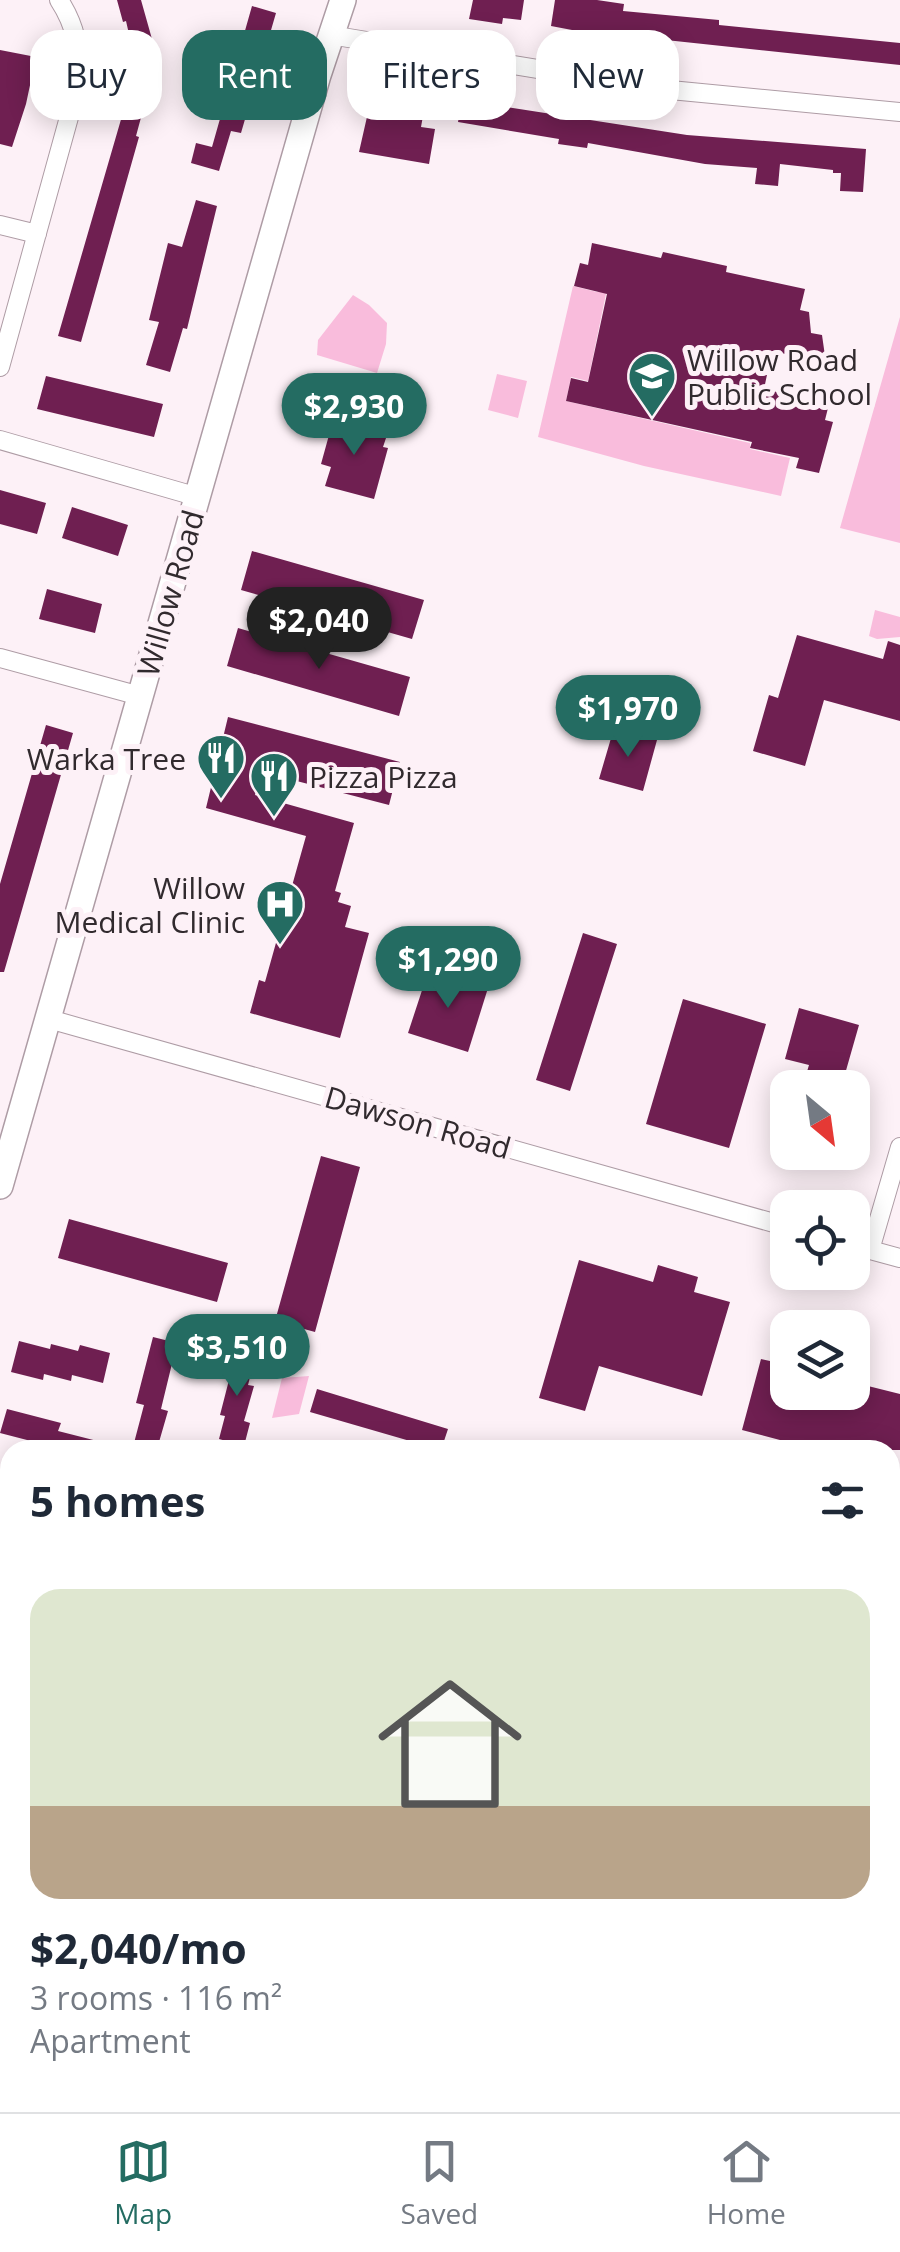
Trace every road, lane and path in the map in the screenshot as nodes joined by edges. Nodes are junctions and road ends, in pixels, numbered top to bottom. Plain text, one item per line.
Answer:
1 (59, 0) edge
2 (342, 0) edge
3 (330, 35) junction
4 (900, 112) edge
5 (0, 225) edge
6 (37, 234) junction
7 (0, 367) edge
8 (0, 440) edge
9 (198, 497) junction
10 (0, 658) edge
11 (140, 696) junction
12 (49, 1018) junction
13 (900, 1147) edge
14 (2, 1175) edge
15 (770, 1222) edge
16 (870, 1227) edge
17 (870, 1250) edge
18 (900, 1258) edge

1 - 6 street
2 - 3 main road, Willow Road
3 - 4 street
3 - 9 main road, Willow Road
5 - 6 street
6 - 7 street
8 - 9 street
9 - 11 main road, Willow Road
10 - 11 street
11 - 12 main road, Willow Road
12 - 14 main road, Willow Road
12 - 15 street, Dawson Road
13 - 16 street
17 - 18 street

